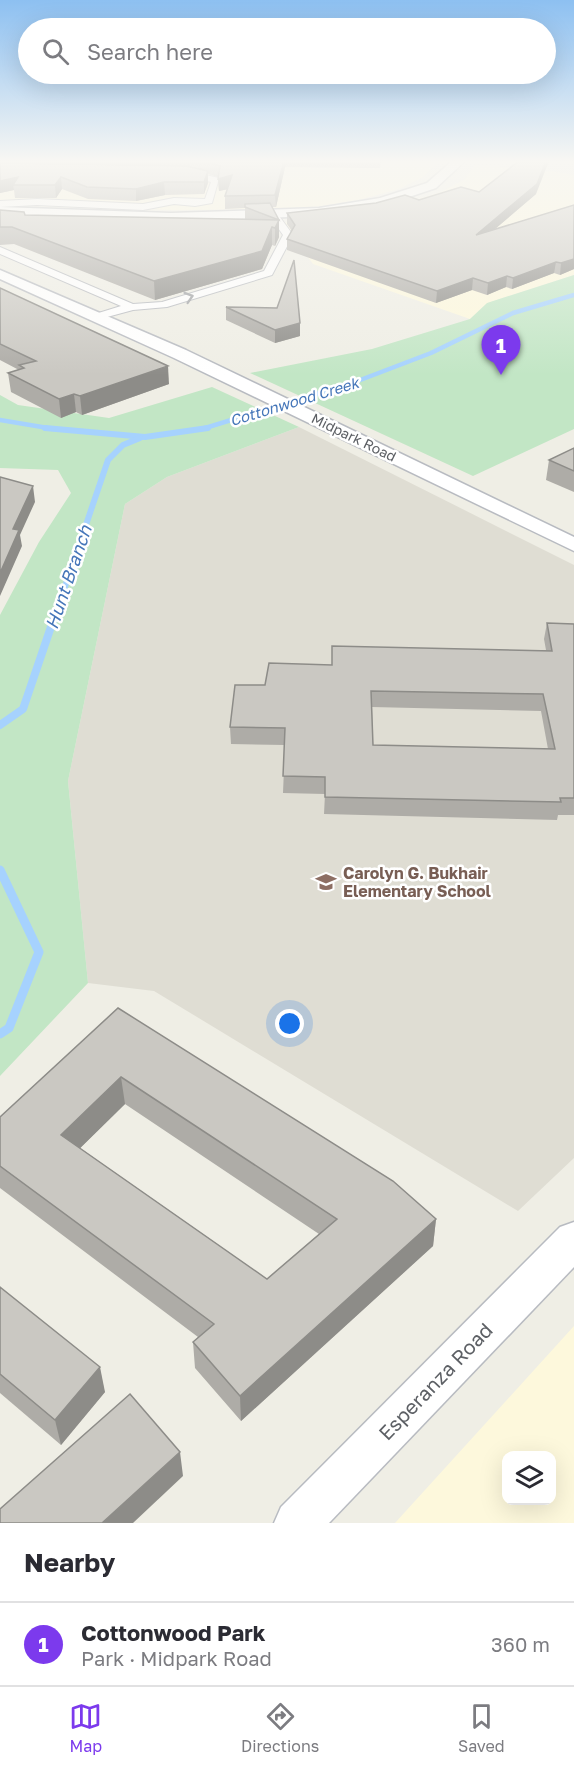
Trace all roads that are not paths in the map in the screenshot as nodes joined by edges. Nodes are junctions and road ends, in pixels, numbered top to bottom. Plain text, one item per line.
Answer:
1 (286, 232) edge
2 (0, 250) edge
3 (0, 274) edge
4 (132, 307) junction
5 (96, 317) junction
6 (574, 545) edge
7 (574, 1240) edge
8 (297, 1523) edge

4 -> 1 street
2 - 4 street
3 - 5 street, Midpark Road
4 - 5 street
5 - 6 street, Midpark Road
7 - 8 street, Esperanza Road

